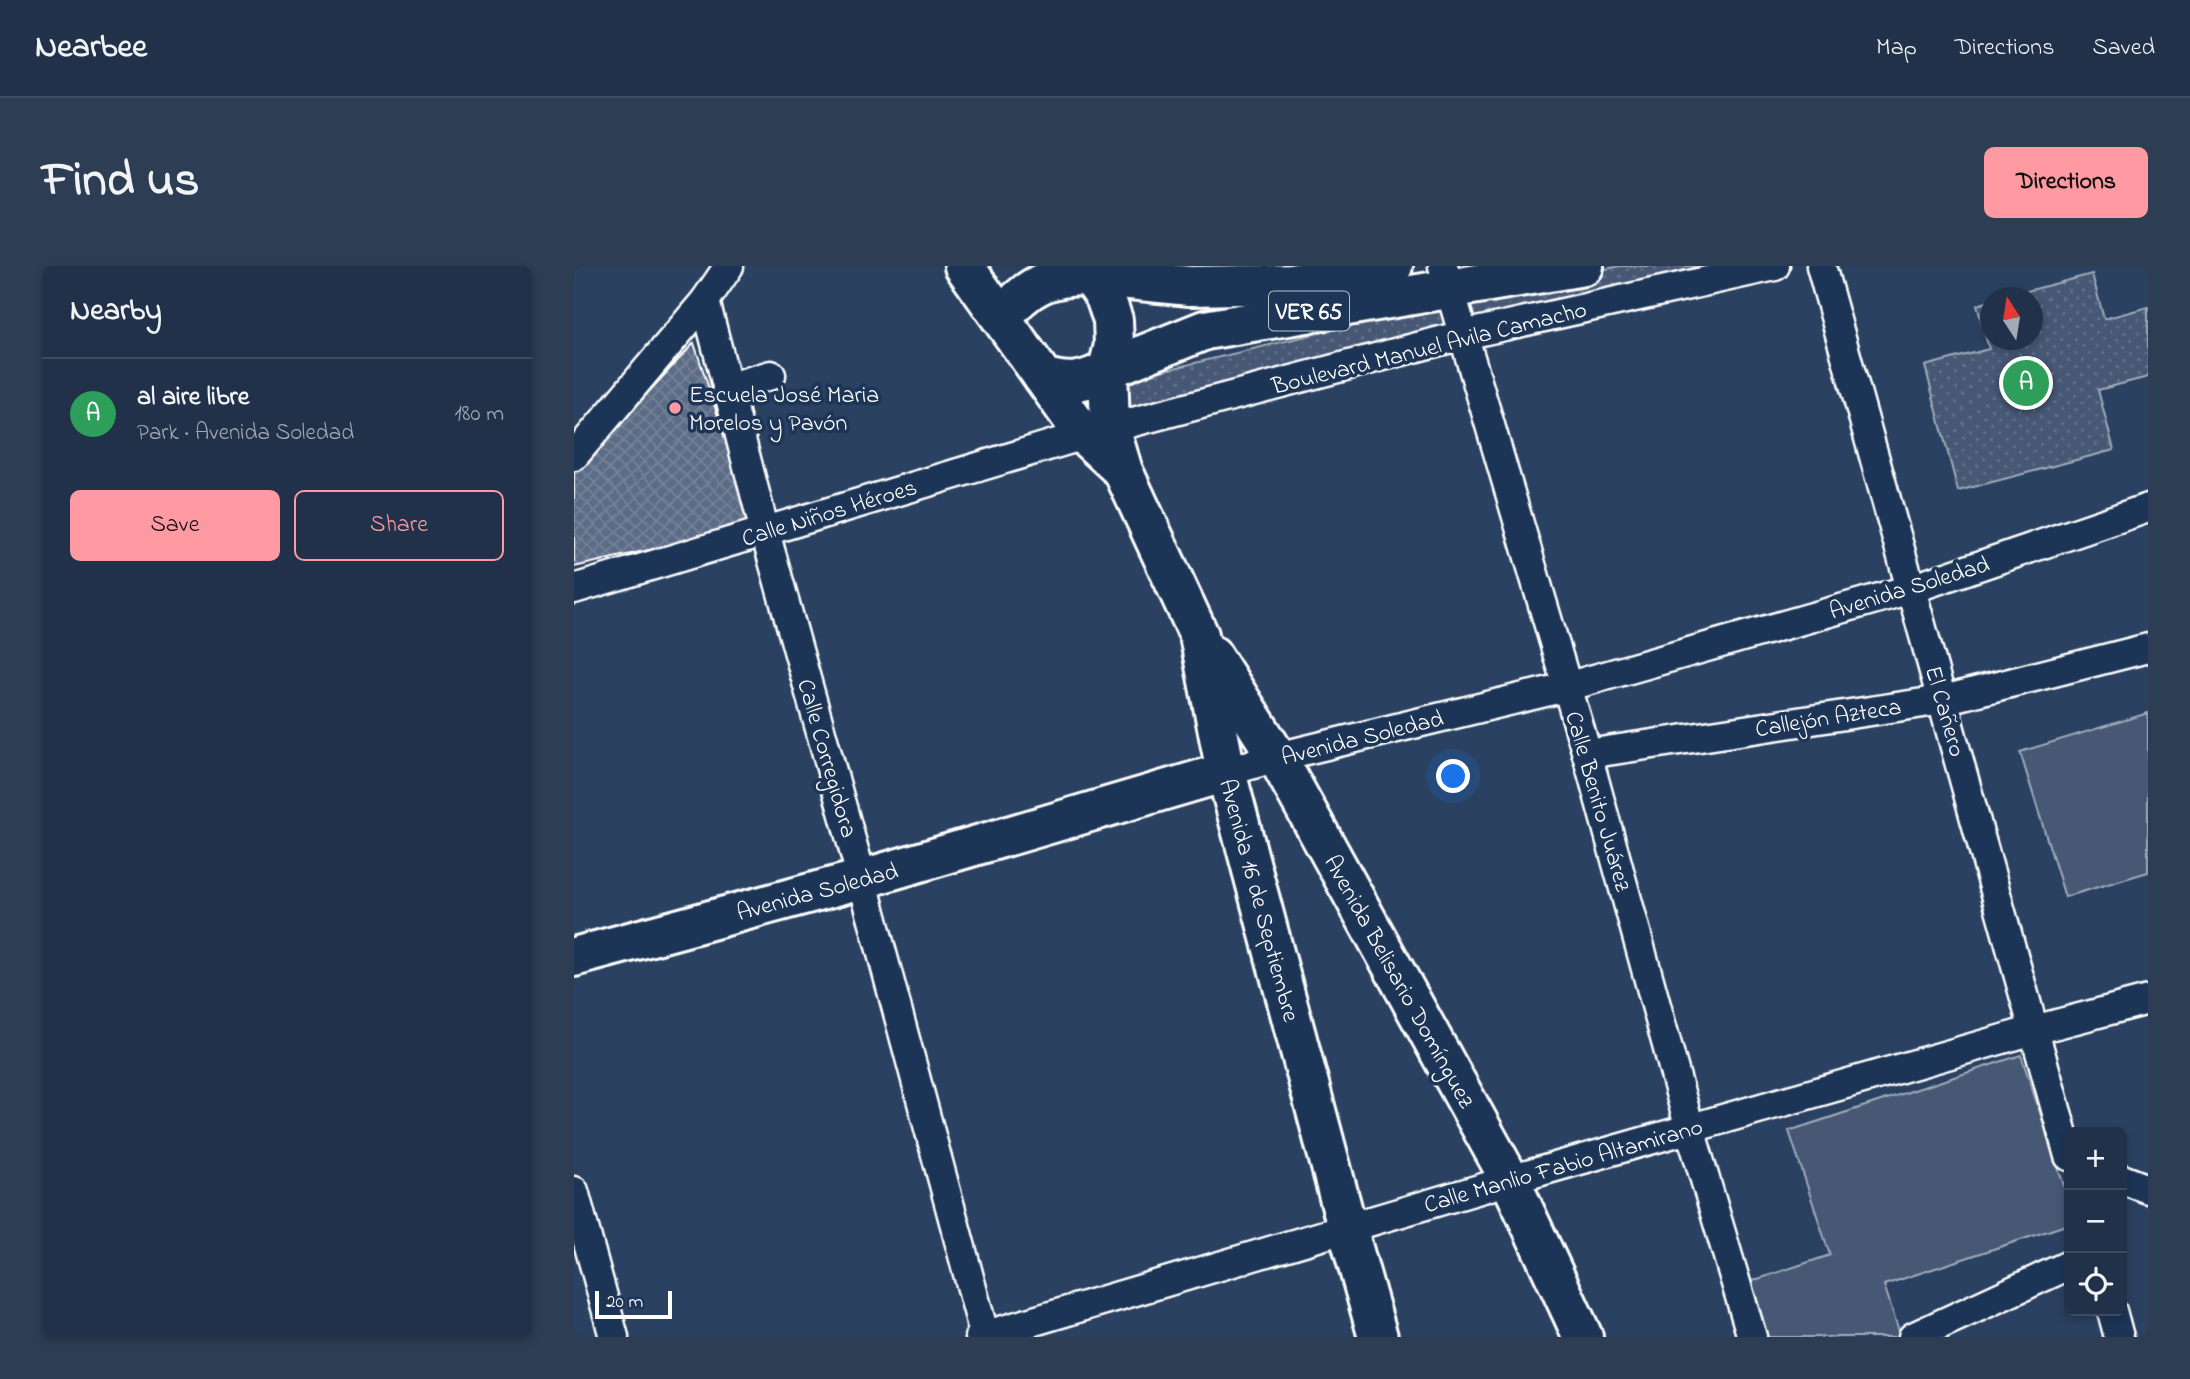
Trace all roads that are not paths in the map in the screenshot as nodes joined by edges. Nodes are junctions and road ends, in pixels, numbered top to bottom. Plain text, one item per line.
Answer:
1 (729, 266) edge
2 (964, 266) edge
3 (1393, 266) edge
4 (1584, 266) edge
5 (1775, 266) edge
6 (1821, 266) edge
7 (1077, 271) edge
8 (1446, 276) edge
9 (705, 301) junction
10 (1002, 318) junction
11 (1464, 335) junction
12 (1108, 369) junction
13 (771, 375) dead end
14 (1043, 377) junction
15 (727, 388) junction
16 (1097, 432) junction
17 (574, 456) edge
18 (2148, 508) edge
19 (765, 532) junction
20 (574, 589) edge
21 (1911, 589) junction
22 (1199, 635) junction
23 (2148, 648) edge
24 (1566, 687) junction
25 (1943, 700) junction
26 (1587, 754) junction
27 (1277, 757) junction
28 (1226, 772) junction
29 (862, 879) junction
30 (574, 957) edge
31 (2148, 1000) edge
32 (2034, 1030) junction
33 (1690, 1129) junction
34 (2064, 1138) edge
35 (1510, 1180) junction
36 (2127, 1181) edge
37 (2148, 1189) edge
38 (574, 1191) edge
39 (1346, 1227) junction
40 (2064, 1267) edge
41 (2113, 1316) edge
42 (614, 1337) edge
43 (983, 1337) edge
44 (1378, 1337) edge
45 (1583, 1337) edge
46 (1752, 1337) edge
47 (1913, 1337) edge
48 (2119, 1337) edge

1 - 9 street
2 - 10 main road, Avenida 16 de Septiembre
3 - 7 main road, VER 65
4 - 8 main road, VER 65
5 - 11 street, Boulevard Manuel Avila Camacho
6 - 21 street, El Cañero
7 - 10 main road
7 - 12 main road
8 - 11 street, Calle Benito Juárez
8 - 12 main road, VER 65
9 - 15 street, Calle Corregidora
9 - 17 street
10 - 14 main road, Avenida 16 de Septiembre
11 - 16 street, Boulevard Manuel Avila Camacho
11 - 24 street, Calle Benito Juárez
12 - 14 main road, VER 65
12 - 16 main road, Avenida 16 de Septiembre
13 - 15 street
14 - 16 main road, Avenida 16 de Septiembre
15 - 19 street, Calle Corregidora
16 - 19 street, Calle Niños Héroes
16 - 22 main road, Avenida 16 de Septiembre
18 - 21 street, Avenida Soledad
19 - 20 street, Calle Niños Héroes
19 - 29 street, Calle Corregidora
21 - 24 street, Avenida Soledad
21 - 25 street, El Cañero
22 - 27 main road, Avenida Belisario Domínguez
22 - 28 main road, Avenida 16 de Septiembre
23 - 25 street, Callejón Azteca
24 - 26 street, Calle Benito Juárez
24 - 27 street, Avenida Soledad
25 - 26 street, Callejón Azteca
25 - 32 street, El Cañero
26 - 33 street, Calle Benito Juárez
27 - 28 street, Avenida Soledad
27 - 35 main road, Avenida Belisario Domínguez
28 - 29 main road, Avenida Soledad
28 - 39 main road, Avenida 16 de Septiembre
29 - 30 main road, Avenida Soledad
29 - 43 street, Calle Corregidora
31 - 32 street, Calle Manlio Fabio Altamirano
32 - 33 street, Calle Manlio Fabio Altamirano
32 - 34 street, El Cañero
33 - 35 street, Calle Manlio Fabio Altamirano
33 - 46 street, Calle Benito Juárez
35 - 39 street, Calle Manlio Fabio Altamirano
35 - 45 main road, Avenida Belisario Domínguez
36 - 37 street
38 - 42 street
39 - 43 street, Calle Manlio Fabio Altamirano
39 - 44 main road, Avenida 16 de Septiembre
40 - 47 street
41 - 48 street

